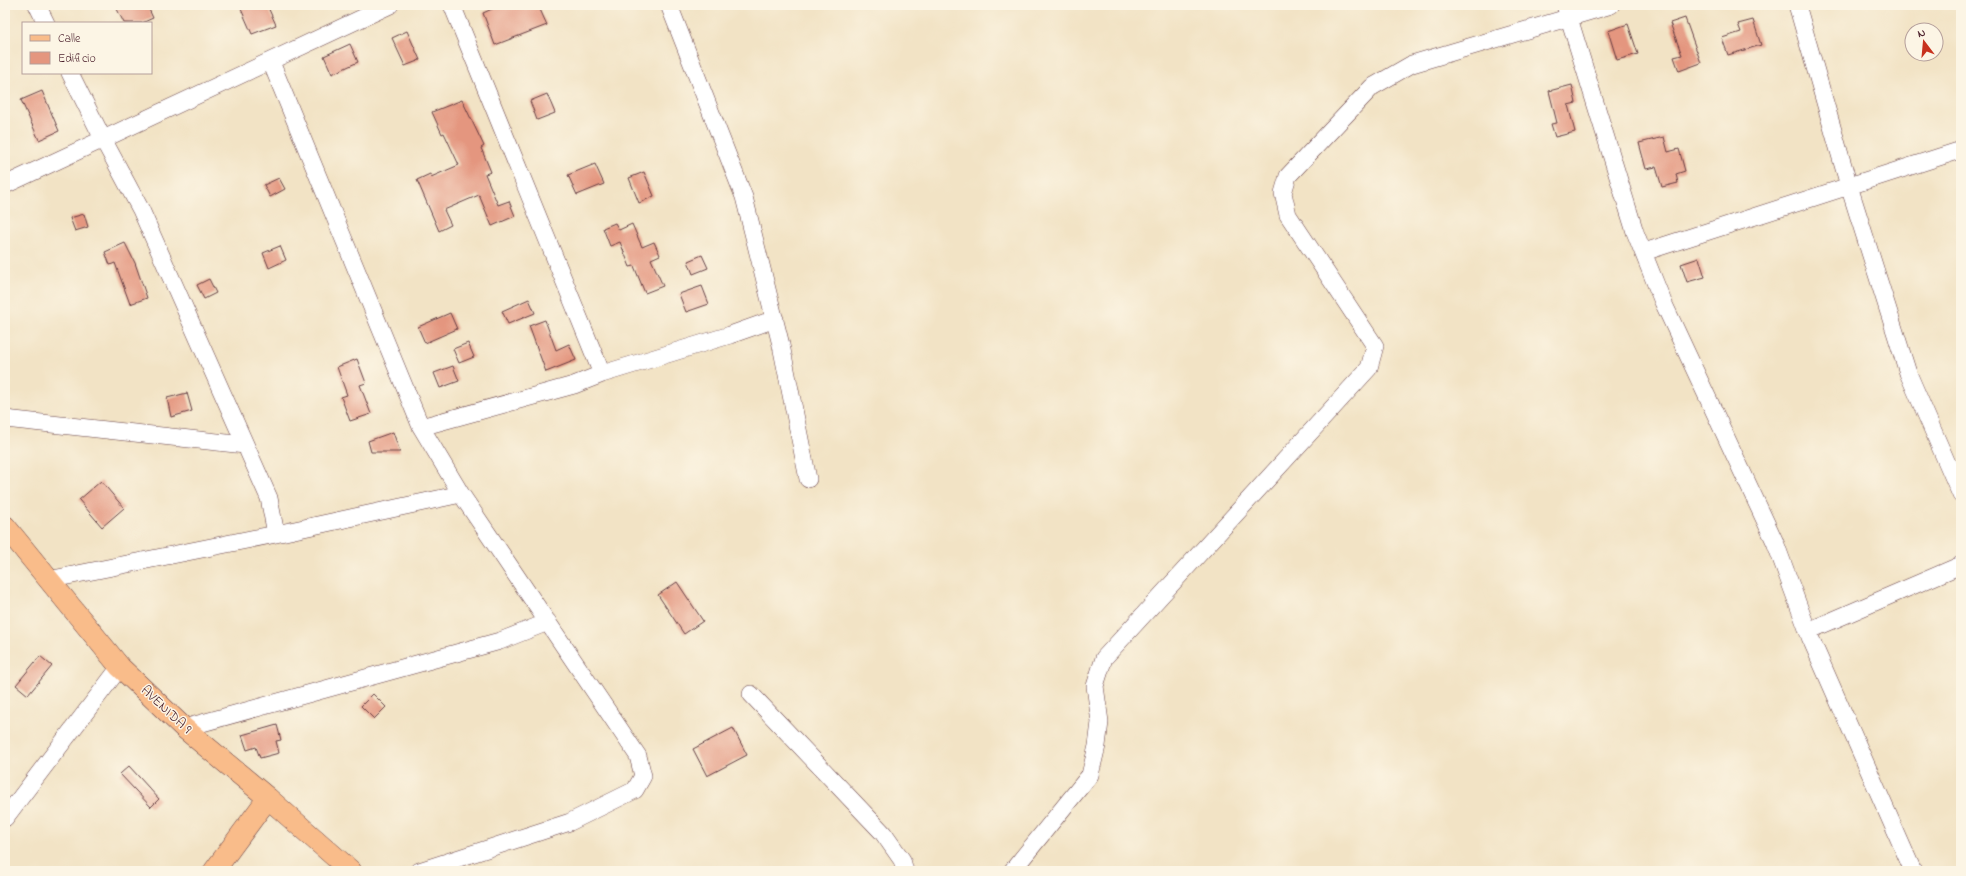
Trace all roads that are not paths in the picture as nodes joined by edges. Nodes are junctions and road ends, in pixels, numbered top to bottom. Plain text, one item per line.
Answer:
1 (37, 5) edge
2 (390, 5) edge
3 (452, 5) edge
4 (669, 5) edge
5 (1611, 5) edge
6 (1797, 5) edge
7 (1567, 11) edge
8 (46, 22) edge
9 (271, 62) junction
10 (70, 74) edge
11 (103, 139) junction
12 (1961, 150) edge
13 (5, 184) edge
14 (1849, 186) junction
15 (1644, 252) junction
16 (775, 319) junction
17 (602, 374) junction
18 (5, 419) edge
19 (421, 427) junction
20 (245, 444) junction
21 (808, 479) dead end
22 (461, 494) junction
23 (1961, 495) edge
24 (5, 526) edge
25 (276, 534) junction
26 (1961, 565) edge
27 (48, 580) junction
28 (548, 622) junction
29 (1808, 631) junction
30 (120, 667) junction
31 (751, 694) dead end
32 (184, 728) junction
33 (268, 798) junction
34 (5, 818) edge
35 (214, 871) edge
36 (351, 871) edge
37 (419, 871) edge
38 (905, 871) edge
39 (1012, 871) edge
40 (1913, 871) edge

1 - 8 street
2 - 9 street
3 - 17 street
4 - 16 street
5 - 7 street
6 - 14 street
7 - 15 street
7 - 39 street
9 - 11 street
9 - 19 street
10 - 11 street
11 - 13 street
11 - 20 street
12 - 14 street
14 - 15 street
14 - 23 street
15 - 29 street
16 - 17 street
16 - 21 street
17 - 19 street
18 - 20 street
19 - 22 street
20 - 25 street
22 - 25 street
22 - 28 street
24 - 27 main road, AVENIDA 9
25 - 27 street
26 - 29 street
27 - 30 main road, AVENIDA 9
28 - 32 street
28 - 37 street
29 - 40 street
30 - 32 main road, AVENIDA 9
30 - 34 street
31 - 38 street
32 - 33 main road, AVENIDA 9
33 - 35 main road
33 - 36 main road, AVENIDA 9

